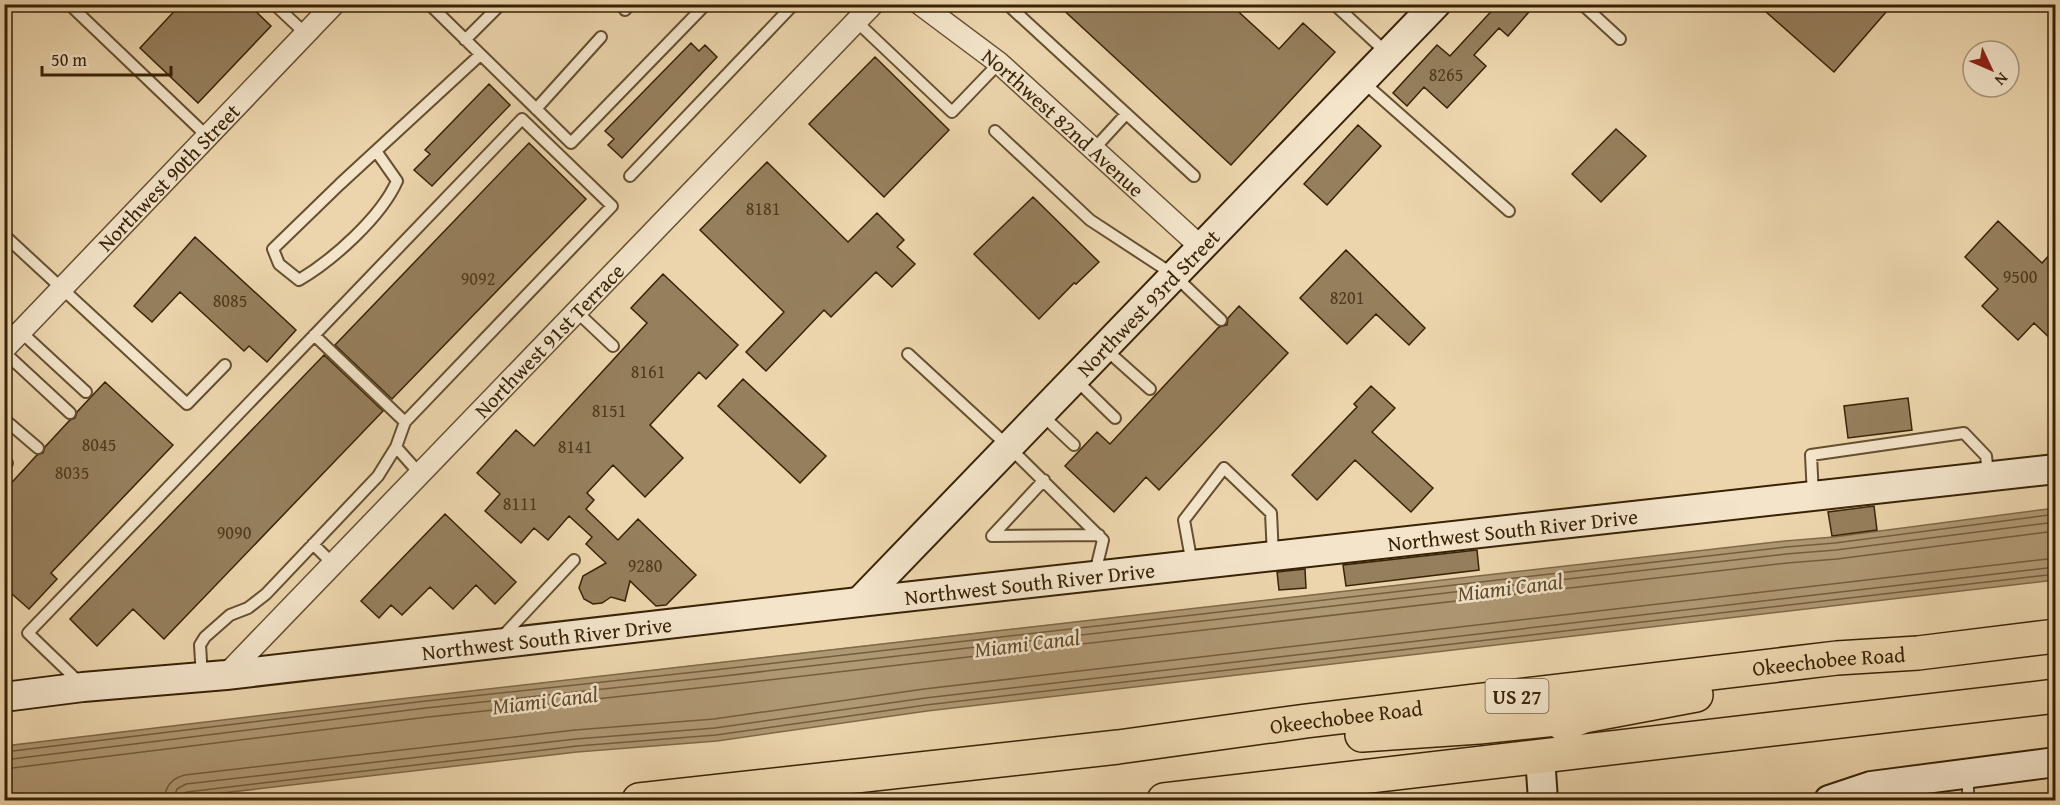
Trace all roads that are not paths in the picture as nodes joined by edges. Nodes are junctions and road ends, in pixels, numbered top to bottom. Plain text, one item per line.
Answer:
1 (274, 4) edge
2 (334, 4) edge
3 (501, 4) edge
4 (706, 4) edge
5 (794, 4) edge
6 (873, 4) edge
7 (920, 4) edge
8 (1007, 4) edge
9 (1334, 4) edge
10 (1436, 4) edge
11 (1582, 4) edge
12 (72, 5) edge
13 (433, 6) edge
14 (857, 22) junction
15 (306, 34) junction
16 (601, 37) dead end
17 (1620, 39) dead end
18 (465, 40) junction
19 (1388, 54) junction
20 (480, 55) junction
21 (999, 63) junction
22 (1362, 81) junction
23 (536, 109) junction
24 (1126, 114) junction
25 (995, 132) dead end
26 (208, 137) junction
27 (1094, 149) junction
28 (376, 151) junction
29 (630, 176) dead end
30 (1194, 176) dead end
31 (1509, 211) dead end
32 (4, 235) edge
33 (1201, 247) junction
34 (1174, 275) junction
35 (64, 288) junction
36 (577, 312) junction
37 (1221, 320) dead end
38 (21, 332) junction
39 (314, 335) junction
40 (613, 346) dead end
41 (1104, 348) junction
42 (4, 351) edge
43 (908, 354) dead end
44 (225, 365) dead end
45 (1074, 379) junction
46 (1150, 389) dead end
47 (86, 392) dead end
48 (70, 413) dead end
49 (1041, 413) junction
50 (4, 418) edge
51 (1115, 418) dead end
52 (405, 422) junction
53 (1074, 445) dead end
54 (396, 447) junction
55 (1009, 447) junction
56 (38, 448) dead end
57 (2055, 469) edge
58 (420, 474) junction
59 (1989, 476) junction
60 (1044, 480) junction
61 (1813, 496) junction
62 (1099, 535) junction
63 (313, 544) junction
64 (1273, 556) junction
65 (574, 560) dead end
66 (333, 564) junction
67 (1192, 565) junction
68 (1094, 576) junction
69 (859, 602) junction
70 (2055, 636) edge
71 (496, 644) junction
72 (1918, 653) junction
73 (214, 676) junction
74 (83, 687) junction
75 (2055, 696) edge
76 (4, 697) edge
77 (1584, 717) junction
78 (1479, 727) junction
79 (1118, 747) junction
80 (1540, 757) junction
81 (2055, 762) edge
82 (1968, 772) junction
83 (1834, 800) edge
84 (639, 801) edge
85 (1164, 801) edge
86 (1543, 801) edge
87 (1968, 801) edge

1 - 15 lane
2 - 15 street, Northwest 90th Street
3 - 18 lane
4 - 23 lane
5 - 29 lane
6 - 14 street, Northwest 91st Terrace
7 - 21 street, Northwest 82nd Avenue
8 - 24 lane
9 - 19 lane
10 - 19 street, Northwest 93rd Street
11 - 17 lane
12 - 26 lane
13 - 18 lane
14 - 21 lane
14 - 36 street, Northwest 91st Terrace
15 - 26 street, Northwest 90th Street
16 - 23 lane
18 - 20 lane
19 - 22 street, Northwest 93rd Street
20 - 23 lane
20 - 28 lane
21 - 27 street, Northwest 82nd Avenue
22 - 31 lane
22 - 33 street, Northwest 93rd Street
24 - 27 lane
24 - 30 lane
25 - 34 lane
26 - 35 street, Northwest 90th Street
27 - 33 street, Northwest 82nd Avenue
28 - 28 lane
32 - 35 lane
33 - 34 street, Northwest 93rd Street
34 - 37 lane
34 - 41 street, Northwest 93rd Street
35 - 38 street, Northwest 90th Street
35 - 44 lane
36 - 40 lane
36 - 58 street, Northwest 91st Terrace
38 - 42 street, Northwest 90th Street
38 - 47 lane
39 - 52 lane
39 - 52 lane
39 - 74 lane
41 - 45 street, Northwest 93rd Street
41 - 46 lane
42 - 48 lane
43 - 55 lane
45 - 49 street, Northwest 93rd Street
45 - 51 lane
49 - 53 lane
49 - 55 street, Northwest 93rd Street
50 - 56 lane
52 - 54 lane
54 - 58 lane
54 - 63 lane
55 - 60 lane
55 - 69 street, Northwest 93rd Street
57 - 59 street, Northwest South River Drive
58 - 66 street, Northwest 91st Terrace
59 - 61 street, Northwest South River Drive
59 - 61 lane
60 - 62 lane
60 - 62 lane
61 - 64 street, Northwest South River Drive
62 - 68 lane
63 - 66 lane
63 - 73 lane
64 - 67 street, Northwest South River Drive
64 - 67 lane
65 - 71 lane
66 - 73 street, Northwest 91st Terrace
67 - 68 street, Northwest South River Drive
68 - 69 street, Northwest South River Drive
69 - 71 street, Northwest South River Drive
70 - 72 highway, Okeechobee Road / US 27
71 - 73 street, Northwest South River Drive
72 - 77 highway
72 - 79 highway, Okeechobee Road / US 27
73 - 74 street, Northwest South River Drive
74 - 76 street, Northwest South River Drive
75 - 80 highway
77 - 78 highway
77 - 80 highway
78 - 79 highway
78 - 80 highway
79 - 84 highway, Okeechobee Road / US 27
80 - 85 highway
80 - 86 street
81 - 82 street
82 - 83 street
82 - 87 lane

